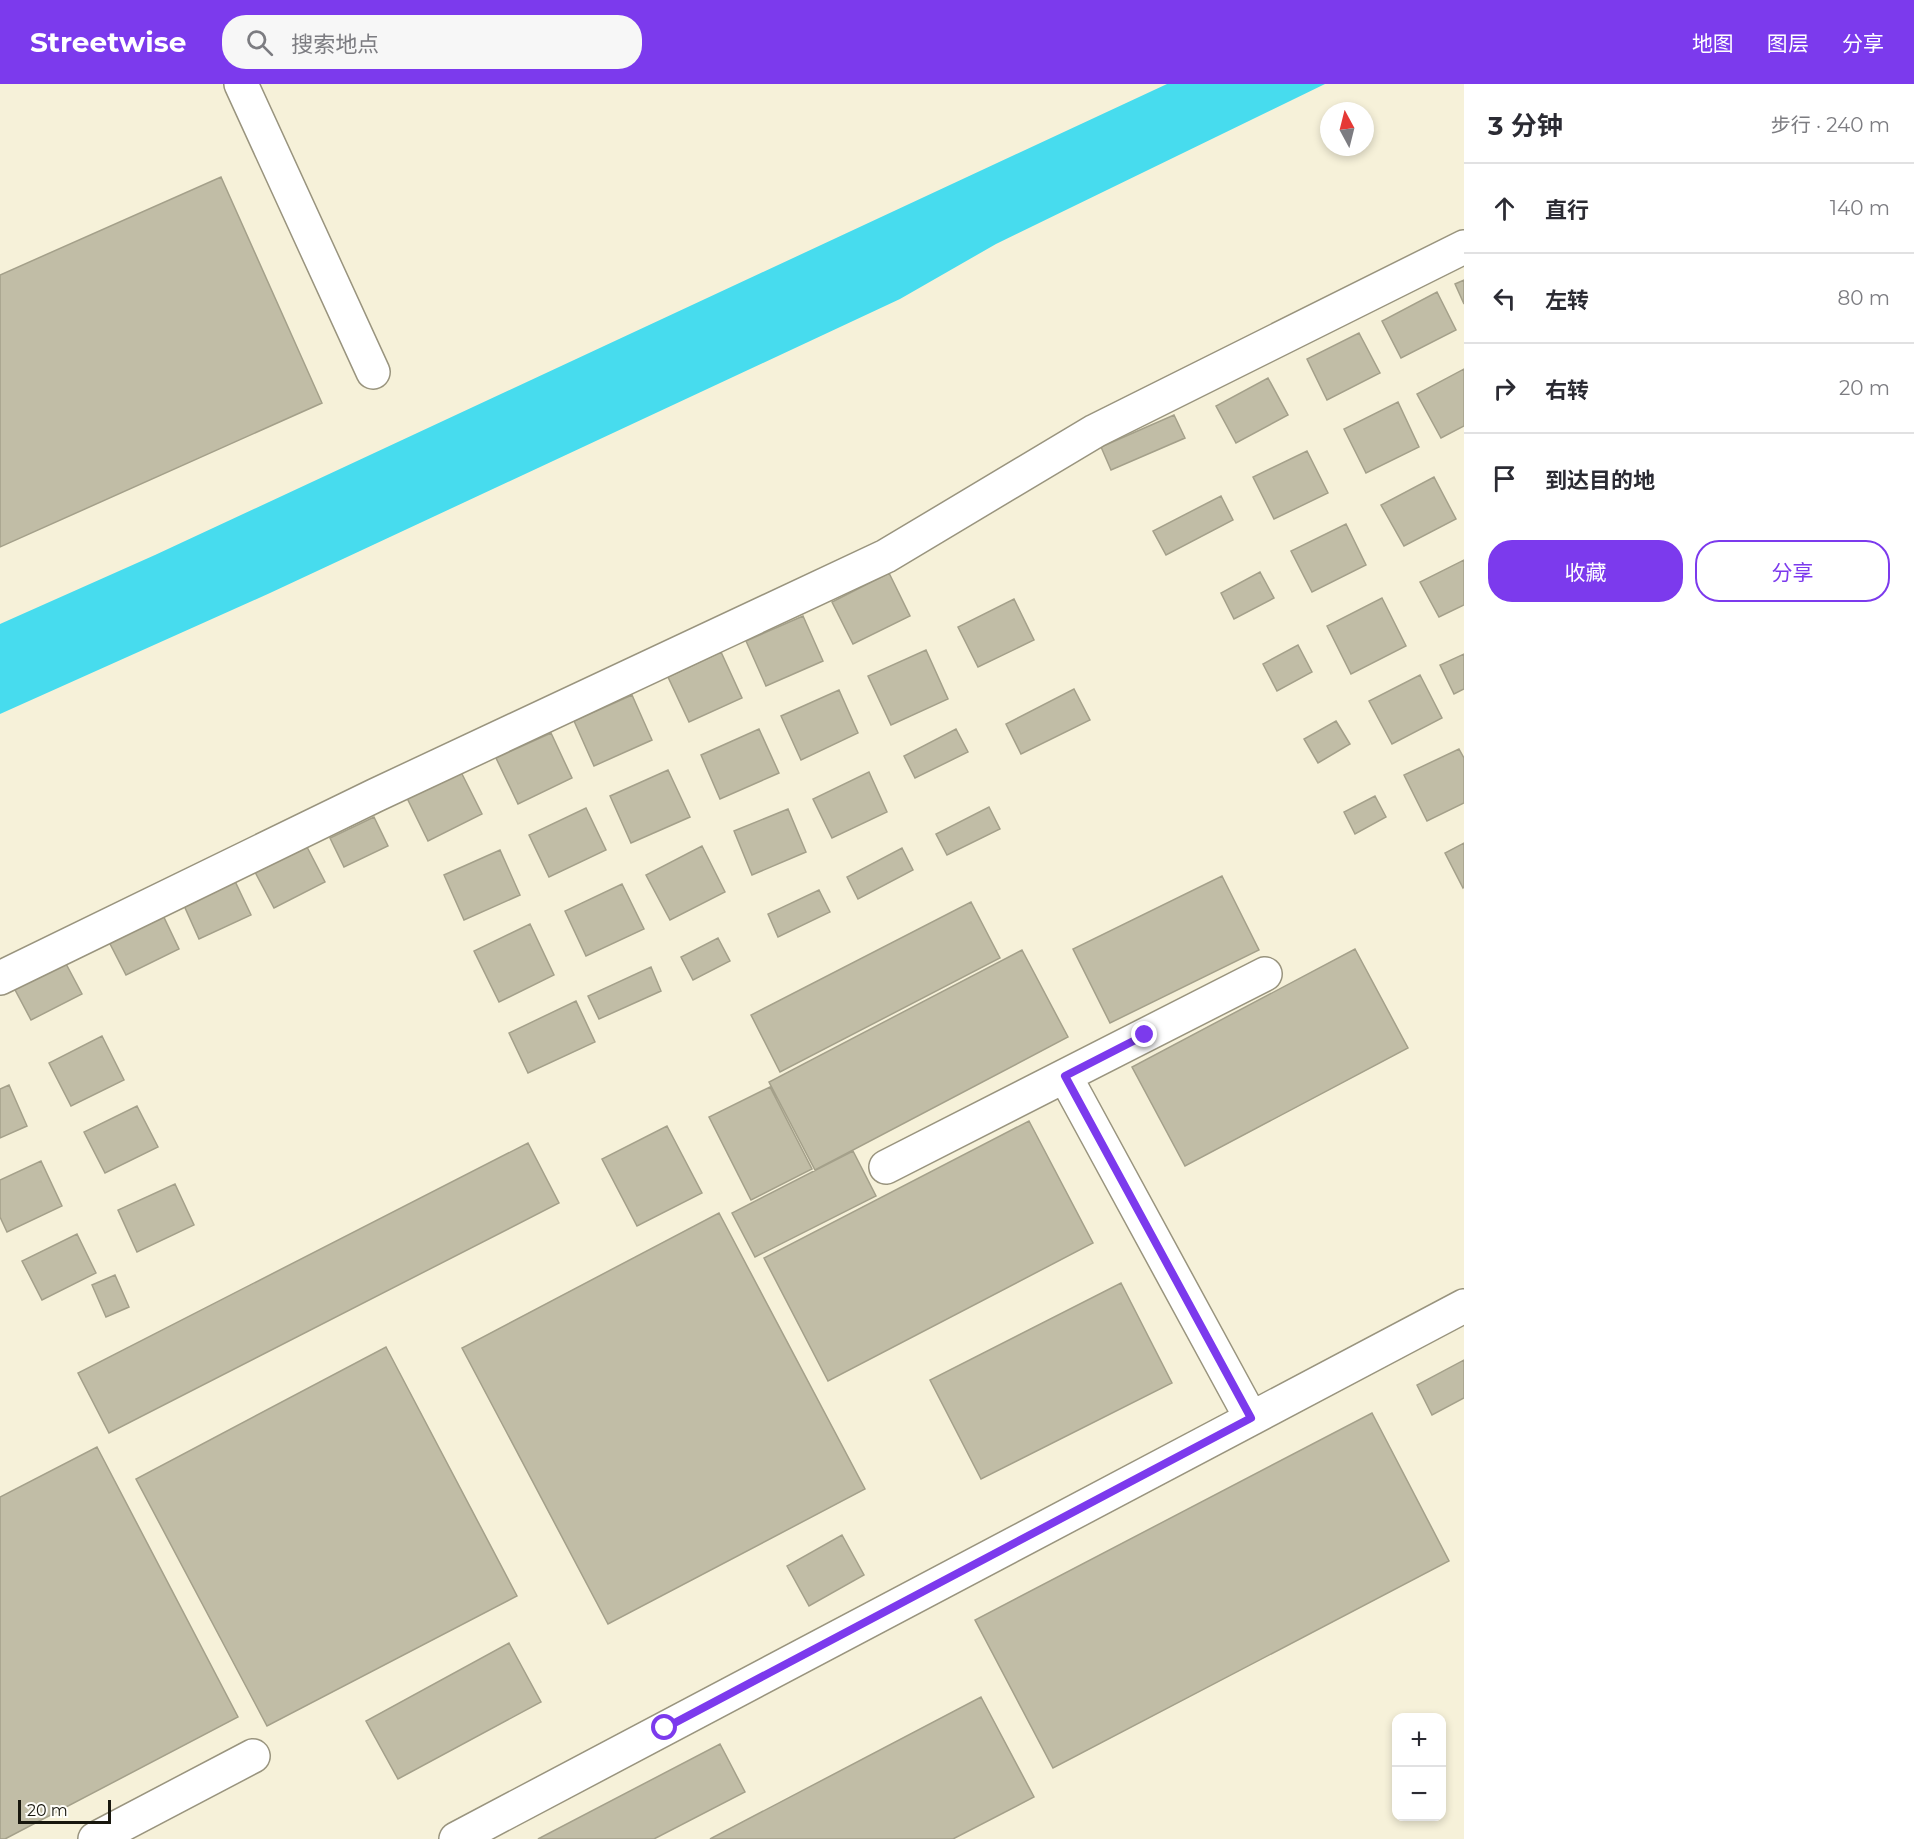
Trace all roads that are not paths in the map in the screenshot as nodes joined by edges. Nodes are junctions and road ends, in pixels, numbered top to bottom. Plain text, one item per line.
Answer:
1 (241, 84) edge
2 (1464, 247) edge
3 (373, 372) dead end
4 (1265, 974) dead end
5 (0, 978) edge
6 (1065, 1076) junction
7 (886, 1167) dead end
8 (1464, 1306) edge
9 (1251, 1418) junction
10 (253, 1756) dead end
11 (96, 1839) edge
12 (456, 1839) edge

1 - 3 street
2 - 5 street
4 - 6 street
6 - 7 street
6 - 9 street
8 - 9 street
9 - 12 street
10 - 11 street

